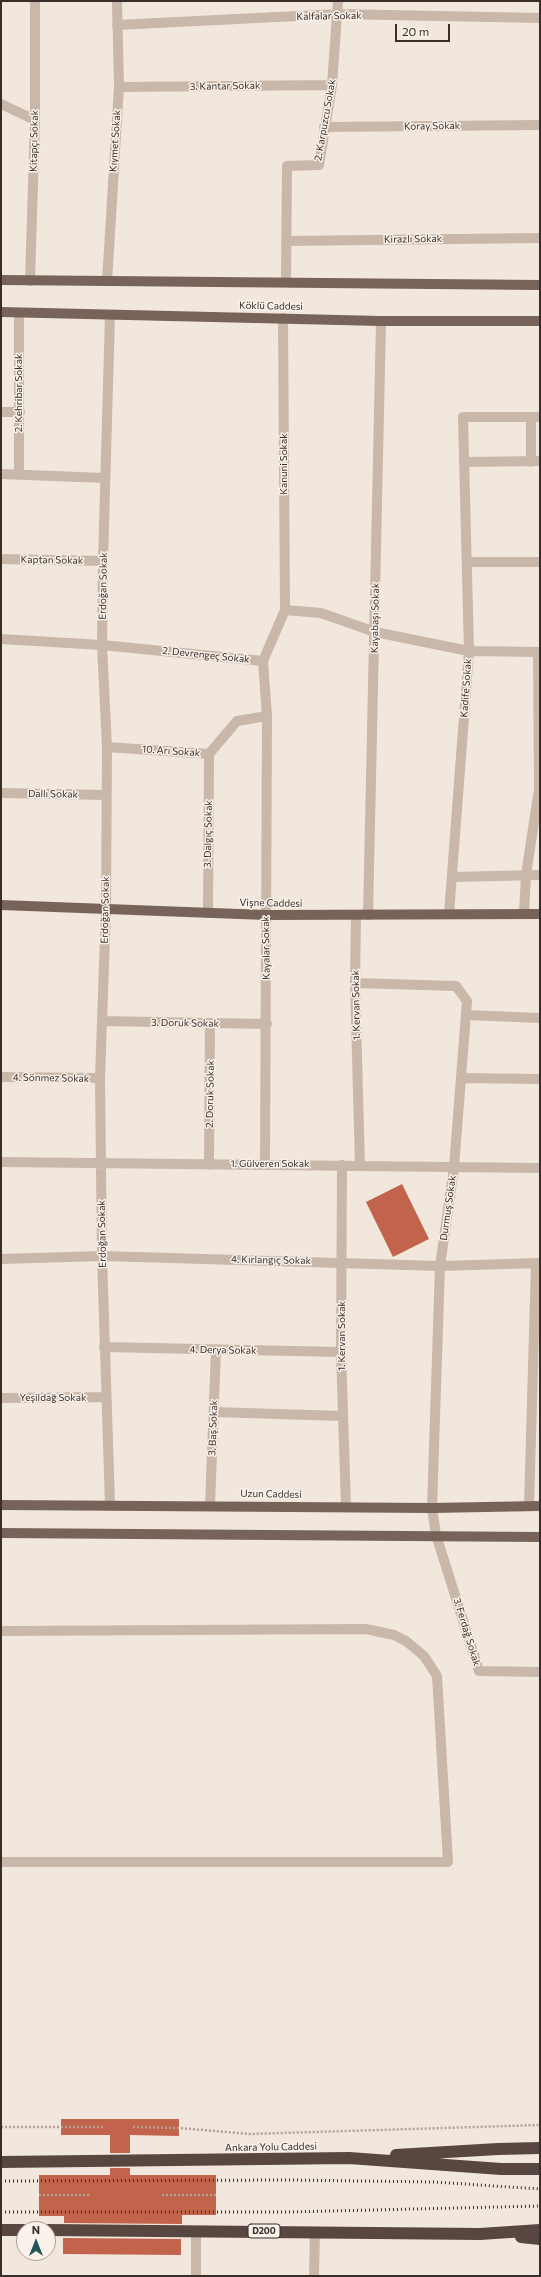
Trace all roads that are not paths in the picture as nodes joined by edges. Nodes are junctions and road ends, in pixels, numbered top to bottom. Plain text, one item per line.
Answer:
1 (35, 1) edge
2 (117, 1) edge
3 (338, 1) edge
4 (338, 14) junction
5 (540, 18) edge
6 (117, 25) junction
7 (332, 85) junction
8 (119, 87) junction
9 (1, 104) edge
10 (35, 120) junction
11 (540, 125) edge
12 (324, 127) junction
13 (540, 238) edge
14 (286, 241) junction
15 (1, 280) edge
16 (30, 281) junction
17 (107, 281) junction
18 (286, 282) junction
19 (540, 284) edge
20 (1, 312) edge
21 (19, 313) junction
22 (110, 315) junction
23 (283, 318) junction
24 (381, 321) junction
25 (540, 321) edge
26 (1, 412) edge
27 (20, 412) junction
28 (535, 417) edge
29 (536, 461) edge
30 (464, 462) junction
31 (1, 474) edge
32 (19, 474) junction
33 (105, 478) junction
34 (1, 559) edge
35 (103, 561) junction
36 (467, 562) junction
37 (540, 562) edge
38 (285, 610) junction
39 (375, 632) junction
40 (1, 639) edge
41 (102, 645) junction
42 (469, 651) junction
43 (539, 652) edge
44 (263, 661) junction
45 (267, 716) junction
46 (107, 747) junction
47 (209, 754) junction
48 (539, 789) edge
49 (1, 793) edge
50 (106, 795) junction
51 (526, 875) junction
52 (540, 875) edge
53 (452, 877) junction
54 (1, 905) edge
55 (106, 909) junction
56 (208, 914) junction
57 (449, 914) junction
58 (524, 914) junction
59 (540, 914) edge
60 (266, 915) junction
61 (356, 915) junction
62 (368, 915) junction
63 (355, 983) junction
64 (466, 1015) junction
65 (540, 1018) edge
66 (102, 1021) junction
67 (210, 1023) junction
68 (267, 1024) junction
69 (1, 1077) edge
70 (100, 1078) junction
71 (461, 1078) junction
72 (540, 1079) edge
73 (1, 1162) edge
74 (101, 1162) junction
75 (209, 1164) junction
76 (265, 1164) junction
77 (342, 1165) junction
78 (360, 1166) junction
79 (454, 1167) junction
80 (540, 1168) edge
81 (102, 1256) junction
82 (1, 1259) edge
83 (342, 1262) junction
84 (538, 1263) edge
85 (440, 1266) junction
86 (104, 1347) junction
87 (216, 1350) junction
88 (341, 1352) junction
89 (106, 1397) junction
90 (1, 1398) edge
91 (537, 1406) edge
92 (214, 1412) junction
93 (343, 1416) junction
94 (1, 1505) edge
95 (110, 1505) junction
96 (210, 1505) junction
97 (529, 1506) junction
98 (540, 1506) edge
99 (346, 1507) junction
100 (432, 1508) junction
101 (1, 1533) edge
102 (436, 1535) junction
103 (540, 1537) edge
104 (1, 1632) edge
105 (540, 1672) edge
106 (1, 1862) edge
107 (540, 2148) edge
108 (349, 2158) junction
109 (1, 2162) edge
110 (540, 2169) edge
111 (1, 2230) edge
112 (16, 2230) edge
113 (56, 2230) edge
114 (540, 2230) edge
115 (196, 2231) junction
116 (315, 2232) junction
117 (480, 2234) junction
118 (540, 2239) edge
119 (196, 2276) edge
120 (314, 2276) edge

1 - 10 street, Kitapçı Sokak
2 - 6 street, Kıymet Sokak
3 - 4 street, 2. Karpuzcu Sokak
4 - 5 street, Kalfalar Sokak
4 - 6 street, Kalfalar Sokak
4 - 7 street, 2. Karpuzcu Sokak
6 - 8 street, Kıymet Sokak
7 - 8 street, 3. Kantar Sokak
7 - 12 street, 2. Karpuzcu Sokak
8 - 17 street, Kıymet Sokak
9 - 10 street
10 - 16 street, Kitapçı Sokak
11 - 12 street, Koray Sokak
12 - 14 street, 2. Karpuzcu Sokak
13 - 14 street, Kirazlı Sokak
14 - 18 street, 2. Karpuzcu Sokak
15 - 16 main road
16 - 17 main road
17 - 18 main road
18 - 19 main road
20 - 21 main road, Köklü Caddesi
21 - 22 main road, Köklü Caddesi
21 - 27 street, 2. Kehribar Sokak
22 - 23 main road, Köklü Caddesi
22 - 33 street, Erdoğan Sokak
23 - 24 main road, Köklü Caddesi
23 - 38 street, Kanuni Sokak
24 - 25 main road, Köklü Caddesi
24 - 39 street, Kayabaşı Sokak
26 - 27 street
27 - 32 street, 2. Kehribar Sokak
28 - 29 street
28 - 30 street, Kadife Sokak
29 - 30 street
30 - 36 street, Kadife Sokak
31 - 32 street
32 - 33 street
33 - 35 street, Erdoğan Sokak
34 - 35 street, Kaptan Sokak
35 - 41 street, Erdoğan Sokak
36 - 37 street
36 - 42 street, Kadife Sokak
38 - 39 street
38 - 44 street, 2. Devrengeç Sokak
39 - 42 street
39 - 62 street, Kayabaşı Sokak
40 - 41 street, 2. Devrengeç Sokak
41 - 44 street, 2. Devrengeç Sokak
41 - 46 street, Erdoğan Sokak
42 - 43 street
42 - 53 street, Kadife Sokak
43 - 48 street
44 - 45 street, Kayalar Sokak
45 - 47 street, 10. Arı Sokak
45 - 60 street, Kayalar Sokak
46 - 47 street, 10. Arı Sokak
46 - 50 street, Erdoğan Sokak
47 - 56 street, 3. Dalgıç Sokak
48 - 51 street
49 - 50 street, Dallı Sokak
50 - 55 street, Erdoğan Sokak
51 - 52 street
51 - 53 street
51 - 58 street
53 - 57 street, Kadife Sokak
54 - 55 main road, Vişne Caddesi
55 - 56 main road, Vişne Caddesi
55 - 66 street, Erdoğan Sokak
56 - 60 main road, Vişne Caddesi
57 - 58 main road, Vişne Caddesi
57 - 62 main road, Vişne Caddesi
58 - 59 main road, Vişne Caddesi
60 - 61 main road, Vişne Caddesi
60 - 68 street, Kayalar Sokak
61 - 62 main road, Vişne Caddesi
61 - 63 street, 1. Kervan Sokak
63 - 64 street, Durmuş Sokak
63 - 78 street, 1. Kervan Sokak
64 - 65 street
64 - 71 street, Durmuş Sokak
66 - 67 street, 3. Doruk Sokak
66 - 70 street, Erdoğan Sokak
67 - 68 street, 3. Doruk Sokak
67 - 75 street, 2. Doruk Sokak
68 - 76 street, Kayalar Sokak
69 - 70 street, 4. Sönmez Sokak
70 - 74 street, Erdoğan Sokak
71 - 72 street
71 - 79 street, Durmuş Sokak
73 - 74 street, 1. Gülveren Sokak
74 - 75 street, 1. Gülveren Sokak
74 - 81 street, Erdoğan Sokak
75 - 76 street, 1. Gülveren Sokak
76 - 77 street, 1. Gülveren Sokak
77 - 78 street, 1. Gülveren Sokak
77 - 83 street, 1. Kervan Sokak
78 - 79 street, 1. Gülveren Sokak
79 - 80 street, 1. Gülveren Sokak
79 - 85 street, Durmuş Sokak
81 - 82 street, 4. Kırlangıç Sokak
81 - 83 street, 4. Kırlangıç Sokak
81 - 86 street, Erdoğan Sokak
83 - 85 street, 4. Kırlangıç Sokak
83 - 88 street, 1. Kervan Sokak
84 - 85 street, 4. Kırlangıç Sokak
84 - 91 street
85 - 100 street, Durmuş Sokak
86 - 87 street, 4. Derya Sokak
86 - 89 street, Erdoğan Sokak
87 - 88 street, 4. Derya Sokak
87 - 92 street, 3. Baş Sokak
88 - 93 street, 1. Kervan Sokak
89 - 90 street, Yeşildağ Sokak
89 - 95 street, Erdoğan Sokak
91 - 97 street
92 - 93 street
92 - 96 street, 3. Baş Sokak
93 - 99 street, 1. Kervan Sokak
94 - 95 main road, Uzun Caddesi
95 - 96 main road, Uzun Caddesi
96 - 99 main road, Uzun Caddesi
97 - 98 main road, Uzun Caddesi
97 - 100 main road, Uzun Caddesi
99 - 100 main road, Uzun Caddesi
100 - 102 street, Durmuş Sokak
101 - 102 main road
102 - 103 main road
102 - 105 street, 3. Ferdağ Sokak
104 - 106 street
107 - 108 highway
108 - 109 highway, Ankara Yolu Caddesi
108 - 110 highway, Ankara Yolu Caddesi
111 - 112 highway
113 - 115 highway, D200
114 - 117 highway, D200
115 - 116 highway, D200
115 - 119 street
116 - 117 highway, D200
116 - 120 street
117 - 118 highway

